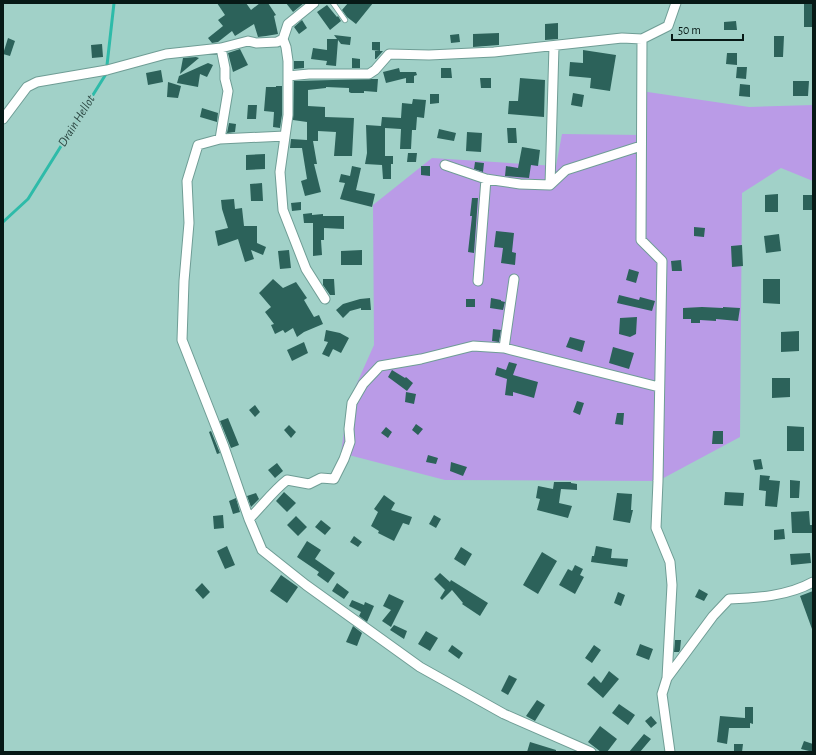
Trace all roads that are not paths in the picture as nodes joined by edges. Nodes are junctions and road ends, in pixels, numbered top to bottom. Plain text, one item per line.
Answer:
1 (314, 3) edge
2 (333, 3) edge
3 (676, 3) edge
4 (345, 20) dead end
5 (283, 39) junction
6 (642, 39) junction
7 (554, 46) junction
8 (222, 48) junction
9 (288, 76) junction
10 (3, 119) edge
11 (285, 136) junction
12 (220, 139) junction
13 (641, 146) junction
14 (445, 165) dead end
15 (486, 179) junction
16 (550, 185) junction
17 (514, 279) dead end
18 (478, 281) dead end
19 (325, 299) dead end
20 (504, 348) junction
21 (659, 387) junction
22 (249, 519) junction
23 (813, 582) edge
24 (667, 678) junction
25 (591, 752) edge
26 (670, 752) edge

1 - 5 street
2 - 4 lane
3 - 6 street
5 - 8 street
5 - 9 street
6 - 7 street
6 - 13 street
7 - 9 street
7 - 16 street
8 - 10 street
8 - 12 street
9 - 11 street
11 - 12 street
11 - 19 street
12 - 22 street
13 - 16 street
13 - 21 street
14 - 15 street
15 - 16 street
15 - 18 street
17 - 20 street
20 - 21 street
20 - 22 street
21 - 24 street
22 - 25 street
23 - 24 street
24 - 26 street

